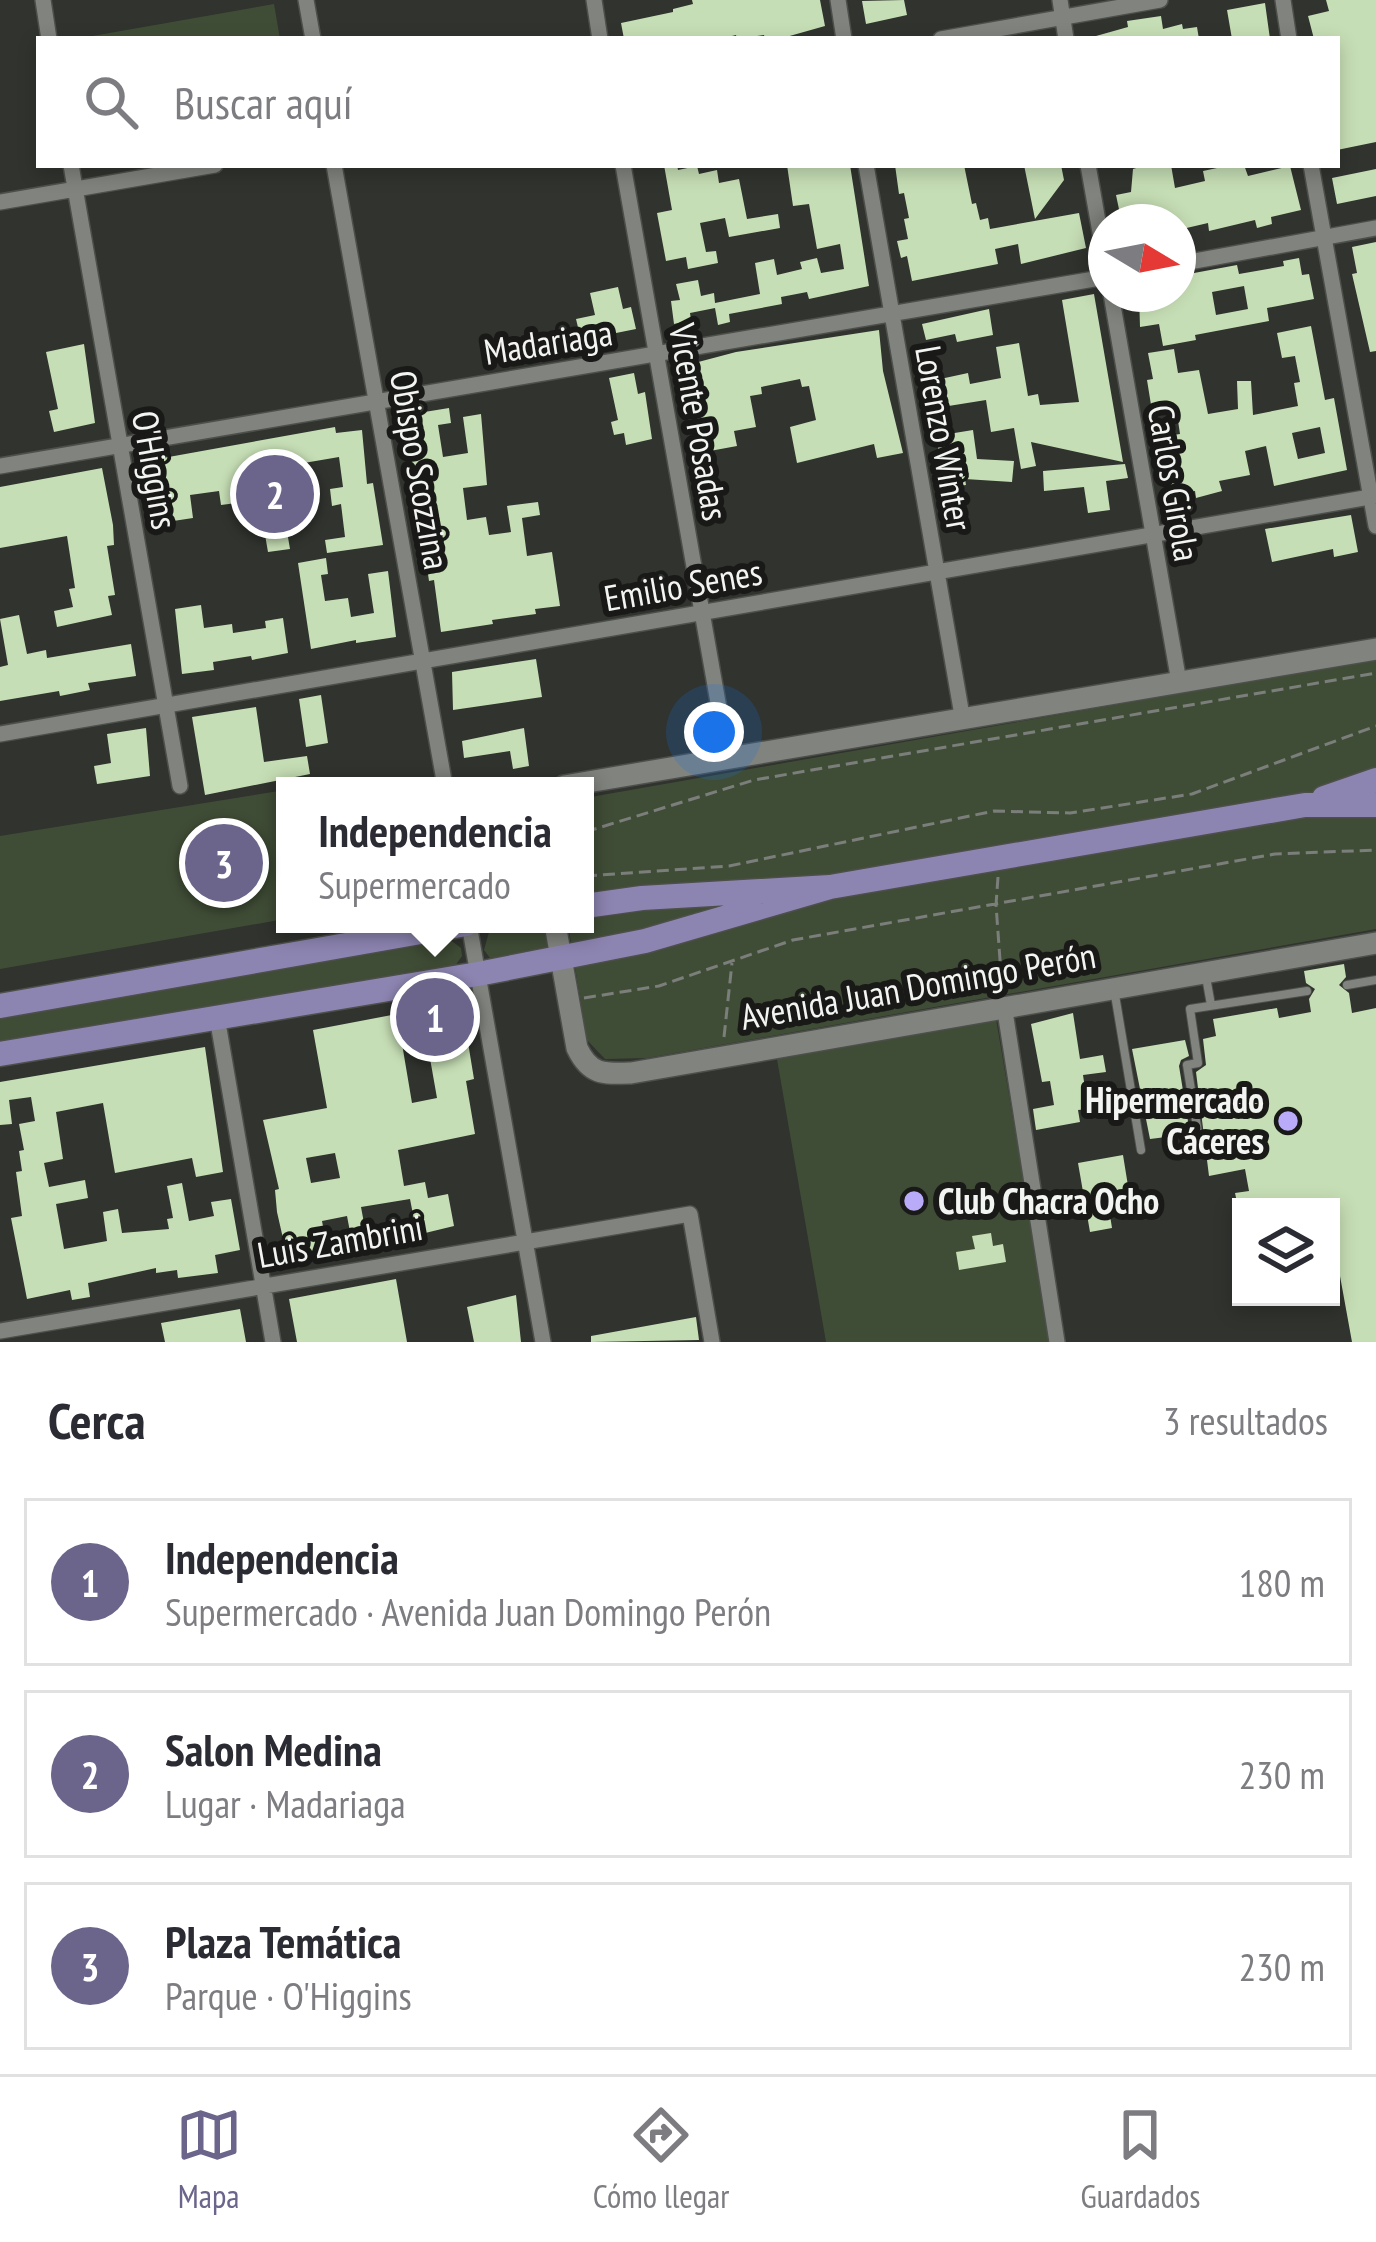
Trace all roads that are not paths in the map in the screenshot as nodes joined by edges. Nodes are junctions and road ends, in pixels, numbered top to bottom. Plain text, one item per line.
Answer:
1 (43, 0) edge
2 (306, 0) edge
3 (593, 0) edge
4 (838, 0) edge
5 (1160, 0) edge
6 (1283, 0) edge
7 (1061, 9) edge
8 (49, 36) edge
9 (312, 36) edge
10 (600, 36) edge
11 (844, 36) edge
12 (953, 36) edge
13 (1289, 36) edge
14 (72, 168) edge
15 (195, 168) edge
16 (335, 168) edge
17 (624, 168) edge
18 (867, 168) edge
19 (1089, 168) edge
20 (1312, 168) edge
21 (75, 187) junction
22 (0, 202) edge
23 (1095, 204) edge
24 (1376, 228) edge
25 (1324, 237) junction
26 (1196, 261) edge
27 (1088, 280) edge
28 (1114, 312) edge
29 (893, 316) junction
30 (656, 356) junction
31 (378, 400) junction
32 (121, 445) junction
33 (0, 466) edge
34 (1374, 496) edge
35 (1376, 526) edge
36 (1153, 534) junction
37 (937, 572) junction
38 (702, 612) junction
39 (1376, 649) edge
40 (423, 660) junction
41 (1178, 682) junction
42 (166, 705) junction
43 (963, 721) junction
44 (0, 734) edge
45 (728, 759) junction
46 (443, 777) edge
47 (1376, 779) edge
48 (594, 781) edge
49 (180, 786) dead end
50 (1305, 805) junction
51 (1376, 805) edge
52 (830, 887) junction
53 (594, 905) edge
54 (417, 933) edge
55 (470, 933) edge
56 (557, 933) edge
57 (1376, 943) edge
58 (561, 956) junction
59 (1206, 972) junction
60 (478, 974) junction
61 (1376, 980) edge
62 (1347, 985) dead end
63 (1113, 988) junction
64 (1307, 992) dead end
65 (0, 1006) edge
66 (1004, 1006) junction
67 (1211, 1006) junction
68 (217, 1017) junction
69 (0, 1054) edge
70 (1199, 1139) dead end
71 (1141, 1150) dead end
72 (525, 1240) junction
73 (263, 1285) junction
74 (0, 1330) edge
75 (3, 1342) edge
76 (273, 1342) edge
77 (543, 1342) edge
78 (712, 1342) edge
79 (1057, 1342) edge

1 - 8 street
2 - 9 street
3 - 10 street
4 - 11 street
5 - 7 street
6 - 13 street
7 - 12 street
14 - 21 street, O'Higgins
15 - 21 street
16 - 31 street, Obispo Scozzina
17 - 30 street, Vicente Posadas
18 - 29 street, Lorenzo Winter
19 - 23 street
20 - 25 street
21 - 22 street
21 - 32 street, O'Higgins
24 - 25 street
25 - 26 street
25 - 34 street
27 - 29 street, Madariaga
28 - 36 street, Carlos Girola
29 - 30 street, Madariaga
29 - 37 street, Lorenzo Winter
30 - 31 street, Madariaga
30 - 38 street, Vicente Posadas
31 - 32 street, Madariaga
31 - 40 street, Obispo Scozzina
32 - 33 street, Madariaga
32 - 42 street, O'Higgins
34 - 35 street
34 - 36 street, Emilio Senes
36 - 37 street, Emilio Senes
36 - 41 street, Carlos Girola
37 - 38 street, Emilio Senes
37 - 43 street, Lorenzo Winter
38 - 40 street, Emilio Senes
38 - 45 street, Vicente Posadas
39 - 41 main road
40 - 42 street, Emilio Senes
40 - 46 street, Obispo Scozzina
41 - 43 main road
42 - 44 street, Emilio Senes
42 - 49 street, O'Higgins
43 - 45 main road
45 - 48 main road
47 - 50 main road
50 - 51 main road
50 - 52 main road
52 - 53 main road
52 - 58 main road
54 - 65 main road
55 - 60 street
56 - 58 main road, Avenida Juan Domingo Perón
57 - 59 main road, Avenida Juan Domingo Perón
58 - 60 main road
58 - 66 main road, Avenida Juan Domingo Perón
59 - 63 main road, Avenida Juan Domingo Perón
59 - 67 lane
60 - 68 main road
60 - 72 street
61 - 62 lane
63 - 66 main road, Avenida Juan Domingo Perón
63 - 71 lane
64 - 67 lane
66 - 79 street
67 - 70 lane
68 - 69 main road
68 - 73 street
72 - 73 street, Luis Zambrini
72 - 77 street
72 - 78 street, Luis Zambrini
73 - 74 street, Luis Zambrini
73 - 76 street
74 - 75 street

